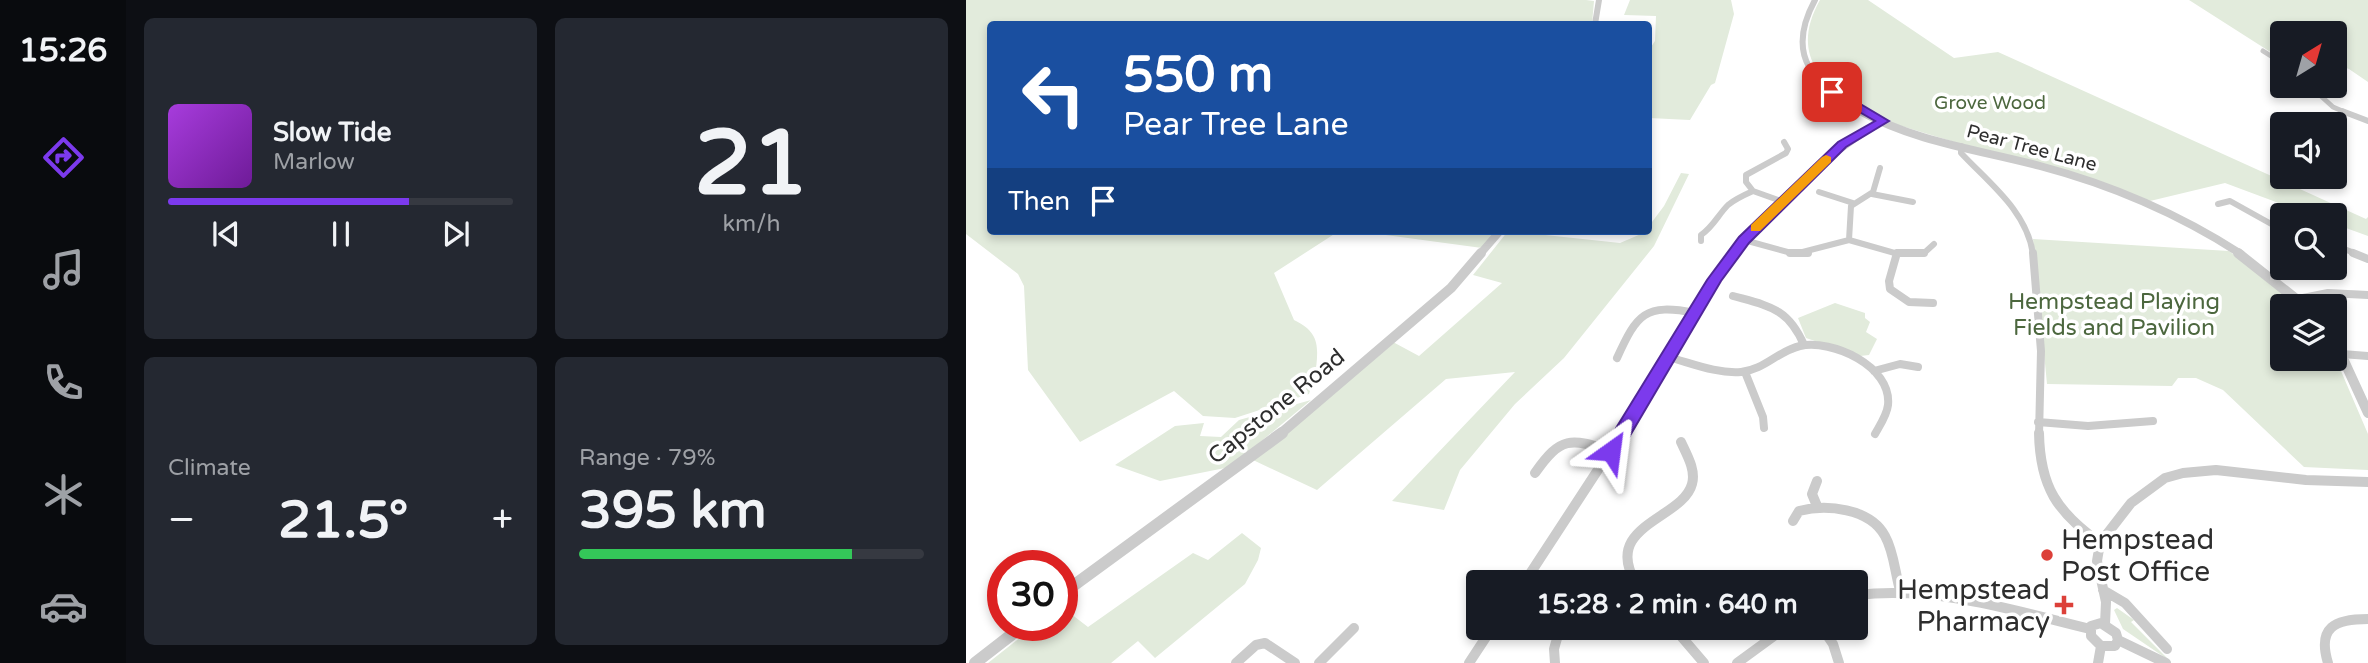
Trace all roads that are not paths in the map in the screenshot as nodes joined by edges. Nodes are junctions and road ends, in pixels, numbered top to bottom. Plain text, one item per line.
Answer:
1 (1599, 0) edge
2 (1815, 0) edge
3 (1596, 21) edge
4 (2263, 51) dead end
5 (2270, 55) edge
6 (2323, 98) edge
7 (1883, 121) junction
8 (2368, 121) edge
9 (1784, 142) dead end
10 (1961, 146) junction
11 (1880, 167) dead end
12 (1753, 191) junction
13 (1819, 192) dead end
14 (1871, 194) junction
15 (1781, 201) junction
16 (1913, 202) dead end
17 (1853, 203) junction
18 (2218, 204) dead end
19 (2270, 223) edge
20 (1692, 231) dead end
21 (1497, 235) edge
22 (1744, 240) junction
23 (1849, 240) junction
24 (1934, 244) dead end
25 (2347, 250) edge
26 (1898, 253) junction
27 (2368, 259) edge
28 (2291, 294) edge
29 (2323, 294) edge
30 (2368, 295) edge
31 (1733, 296) dead end
32 (1933, 303) dead end
33 (1695, 313) junction
34 (1804, 345) junction
35 (2347, 354) edge
36 (2368, 356) edge
37 (1668, 357) junction
38 (1617, 358) dead end
39 (2347, 365) edge
40 (1918, 367) dead end
41 (1874, 371) junction
42 (1745, 372) junction
43 (2368, 413) edge
44 (2038, 422) junction
45 (2153, 422) dead end
46 (1764, 428) dead end
47 (1875, 435) dead end
48 (1681, 442) dead end
49 (1611, 451) junction
50 (1535, 472) dead end
51 (1817, 481) dead end
52 (2368, 482) edge
53 (1817, 506) junction
54 (1793, 520) dead end
55 (2100, 543) junction
56 (1533, 570) edge
57 (1632, 570) edge
58 (1078, 582) edge
59 (1900, 590) junction
60 (2103, 590) junction
61 (1868, 594) edge
62 (2368, 619) edge
63 (2105, 624) junction
64 (1354, 628) dead end
65 (2090, 629) junction
66 (1484, 640) edge
67 (1557, 640) edge
68 (1684, 640) edge
69 (1769, 640) edge
70 (1830, 640) edge
71 (2119, 640) junction
72 (1003, 641) edge
73 (2101, 646) junction
74 (2167, 649) dead end
75 (975, 663) edge
76 (1236, 663) edge
77 (1295, 663) edge
78 (1319, 663) edge
79 (1469, 663) edge
80 (1555, 663) edge
81 (1704, 663) edge
82 (1737, 663) edge
83 (1839, 663) edge
84 (2098, 663) edge
85 (2166, 663) edge
86 (2329, 663) edge

1 - 3 street
2 - 7 street, Pear Tree Lane
4 - 5 street
6 - 8 street
7 - 10 street, Pear Tree Lane
7 - 15 street
9 - 12 street
10 - 28 street, Pear Tree Lane
10 - 44 street
11 - 14 street
12 - 15 street
12 - 20 street
13 - 17 street
14 - 16 street
14 - 17 street
15 - 22 street
17 - 23 street
18 - 19 street
21 - 58 street, Capstone Road
22 - 23 street
22 - 33 street
23 - 26 street
24 - 26 street
25 - 27 street
26 - 32 street
29 - 30 street
31 - 34 street
33 - 37 street
33 - 38 street
34 - 41 street
34 - 42 street
35 - 36 street
37 - 42 street
37 - 49 street
39 - 43 street
40 - 41 street
41 - 47 street
42 - 46 street
44 - 45 street
44 - 55 street
48 - 57 street
49 - 50 street
49 - 56 street
51 - 53 street
52 - 55 street
53 - 54 street
53 - 59 street
55 - 60 street
59 - 61 street
59 - 65 street
60 - 63 street
60 - 74 street
62 - 86 street
63 - 65 street
63 - 71 street
64 - 78 street
65 - 73 street
66 - 79 street
67 - 80 street
68 - 81 street
69 - 82 street
70 - 83 street
71 - 73 street
71 - 85 street
72 - 75 street
73 - 84 street
76 - 77 street

